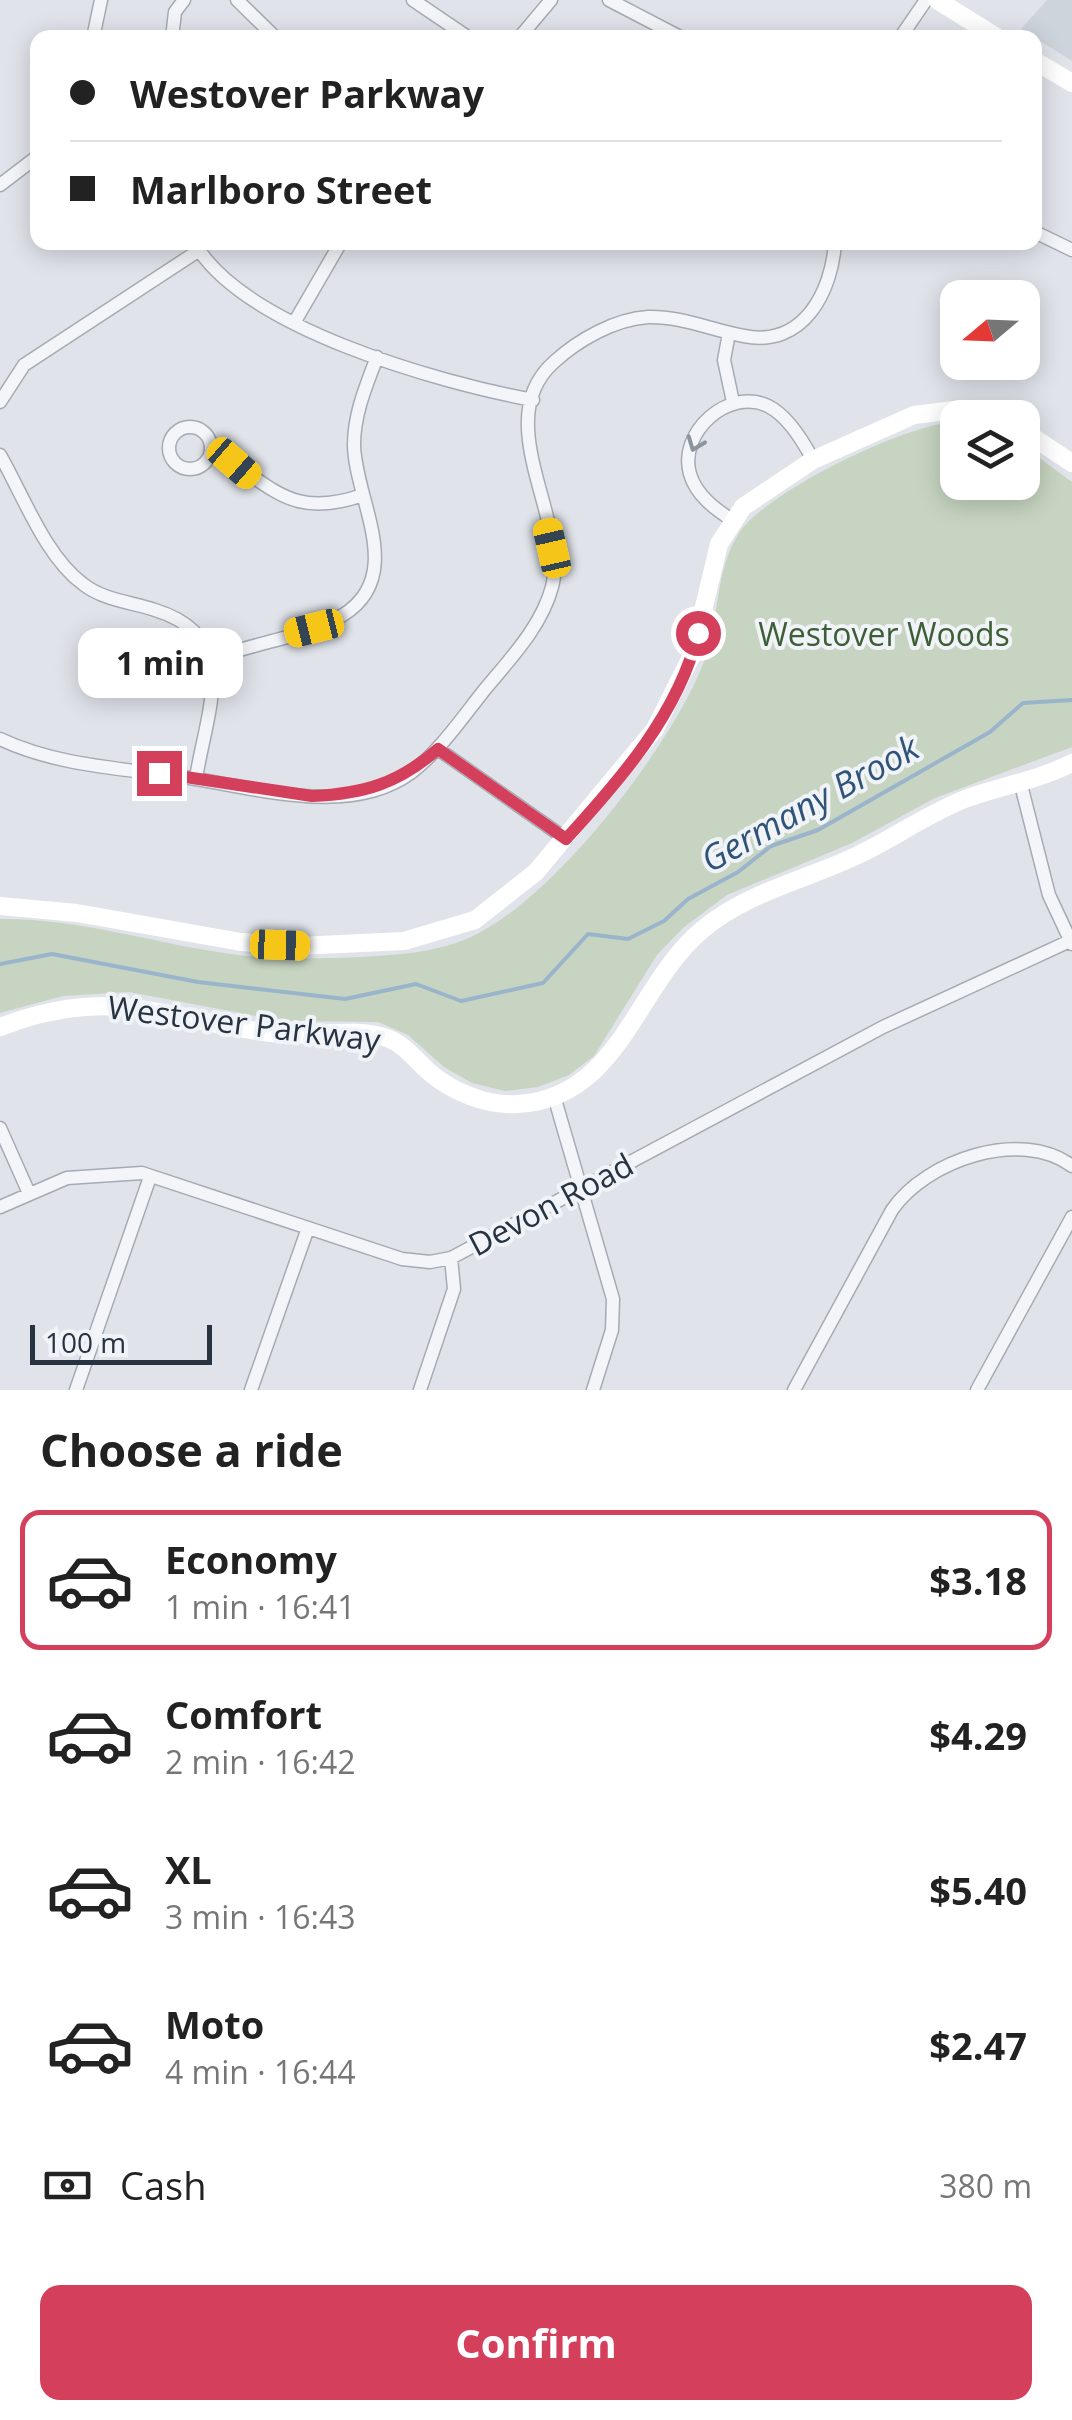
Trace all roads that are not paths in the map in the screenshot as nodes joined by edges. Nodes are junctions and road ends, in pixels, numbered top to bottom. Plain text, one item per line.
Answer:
1 (101, 0) edge
2 (184, 0) edge
3 (237, 0) edge
4 (413, 0) edge
5 (551, 0) edge
6 (609, 0) edge
7 (926, 0) edge
8 (937, 0) edge
9 (95, 30) edge
10 (173, 30) edge
11 (268, 30) edge
12 (456, 30) edge
13 (526, 30) edge
14 (667, 30) edge
15 (905, 30) edge
16 (985, 30) edge
17 (1042, 65) edge
18 (1072, 84) edge
19 (30, 162) edge
20 (0, 185) edge
21 (1042, 235) edge
22 (190, 250) edge
23 (200, 250) edge
24 (336, 250) edge
25 (834, 250) edge
26 (1072, 250) edge
27 (294, 324) junction
28 (729, 332) junction
29 (377, 357) junction
30 (533, 400) junction
31 (0, 402) edge
32 (733, 402) junction
33 (940, 411) edge
34 (1040, 442) edge
35 (211, 450) dead end
36 (0, 455) edge
37 (813, 460) junction
38 (1072, 462) edge
39 (363, 495) junction
40 (732, 520) junction
41 (213, 659) junction
42 (0, 738) edge
43 (438, 749) junction
44 (1072, 762) edge
45 (196, 778) junction
46 (1020, 781) junction
47 (566, 839) junction
48 (0, 906) edge
49 (1071, 941) edge
50 (0, 1027) edge
51 (554, 1096) junction
52 (0, 1128) edge
53 (1072, 1166) edge
54 (150, 1177) junction
55 (580, 1189) junction
56 (28, 1191) junction
57 (0, 1207) edge
58 (1072, 1217) edge
59 (308, 1228) junction
60 (452, 1258) junction
61 (76, 1390) edge
62 (251, 1390) edge
63 (420, 1390) edge
64 (593, 1390) edge
65 (794, 1390) edge
66 (976, 1390) edge

1 - 9 street
2 - 10 street
3 - 11 street
4 - 12 street
5 - 13 street
6 - 14 street
7 - 15 street
8 - 16 street
17 - 18 street
19 - 20 street
21 - 26 street
22 - 31 street
23 - 27 street
24 - 27 street
25 - 28 street
27 - 29 street
28 - 30 street
28 - 32 street
29 - 30 street
29 - 39 street
30 - 43 street
32 - 37 street
32 -> 40 street
33 - 37 street
34 - 38 street
35 - 39 street
36 - 41 street
37 - 40 street
39 - 41 street
40 - 47 street
41 - 45 street
42 - 45 street
43 - 45 street
43 - 47 street
44 - 46 street, Westover Parkway
46 - 49 street
46 - 51 street, Westover Parkway
47 - 48 street
49 - 55 street, Devon Road
50 - 51 street, Westover Parkway
51 - 55 street
52 - 56 street
53 - 65 street
54 - 56 street, Devon Road
54 - 59 street, Devon Road
54 - 61 street
55 - 60 street, Devon Road
55 - 64 street
56 - 57 street, Devon Road
58 - 66 street
59 - 60 street, Devon Road
59 - 62 street
60 - 63 street

